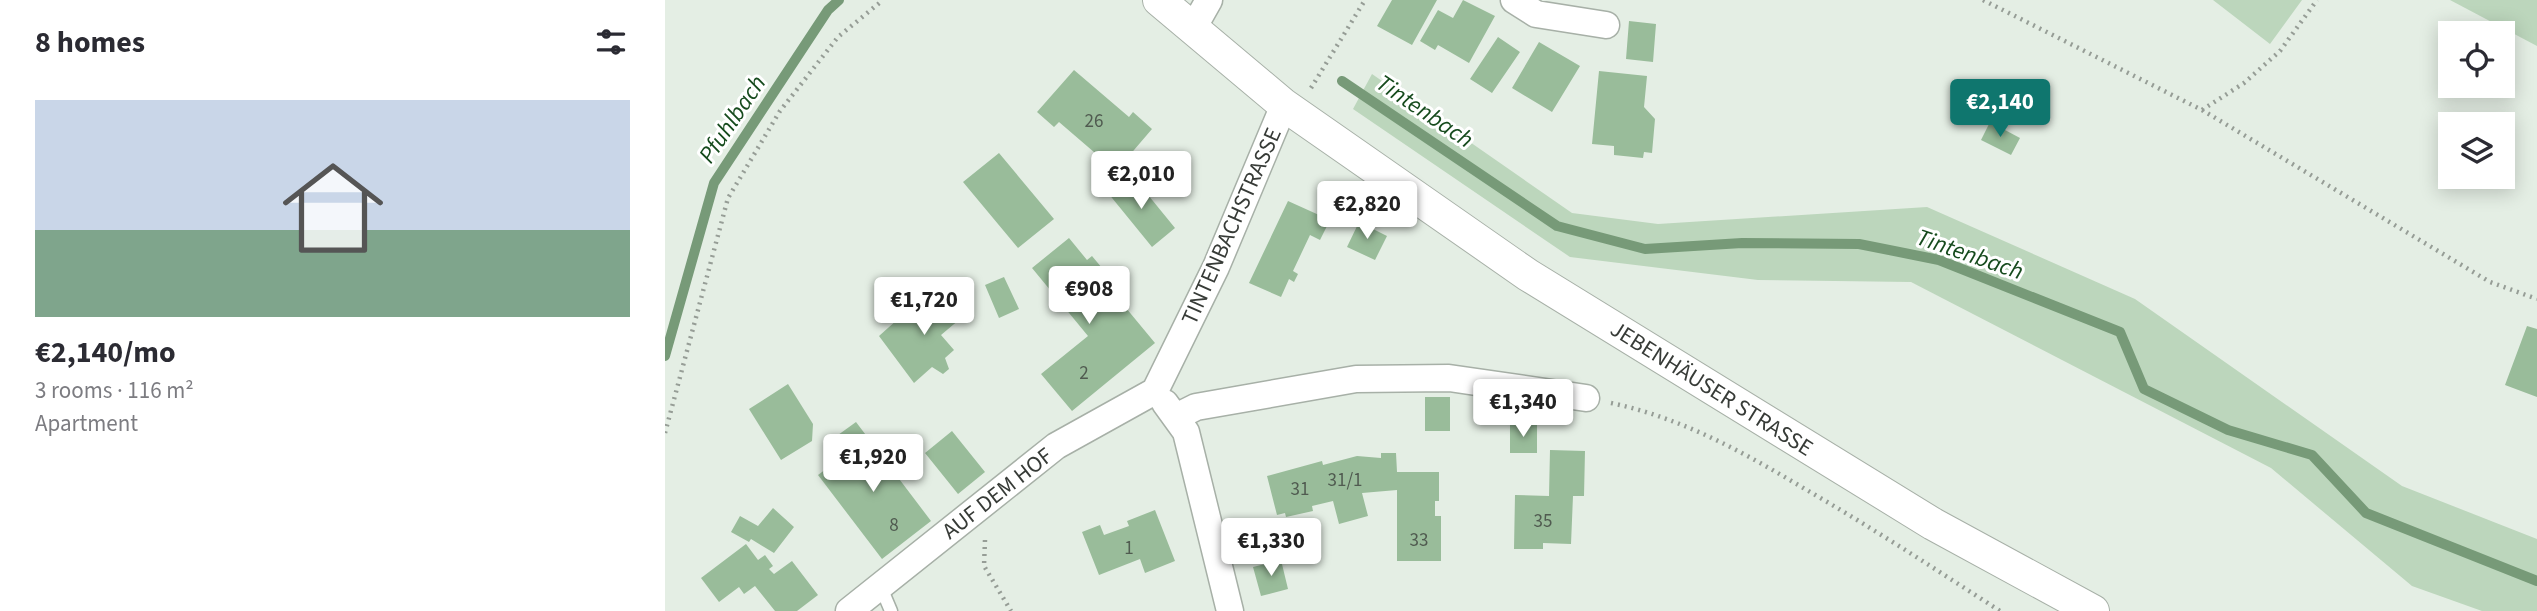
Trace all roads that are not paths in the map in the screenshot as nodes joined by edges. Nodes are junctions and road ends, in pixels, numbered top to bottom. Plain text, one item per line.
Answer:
1 (1159, 0) edge
2 (1209, 0) edge
3 (1514, 0) edge
4 (1606, 25) dead end
5 (1192, 30) junction
6 (1290, 109) junction
7 (1344, 146) joint
8 (1155, 391) junction
9 (1586, 398) road end
10 (1176, 417) junction
11 (880, 585) junction
12 (849, 611) edge
13 (891, 611) edge
14 (1230, 611) edge
15 (2093, 611) edge

1 - 5 street, TINTENBACHSTRASSE
2 - 5 street
3 - 4 street
5 - 6 street, TINTENBACHSTRASSE
6 - 7 street, TINTENBACHSTRASSE
6 - 8 street, TINTENBACHSTRASSE
7 - 15 street, JEBENHÄUSER STRASSE
8 - 10 street
8 - 11 street, AUF DEM HOF
9 - 10 street
10 - 14 street
11 - 12 street, AUF DEM HOF
11 - 13 lane

